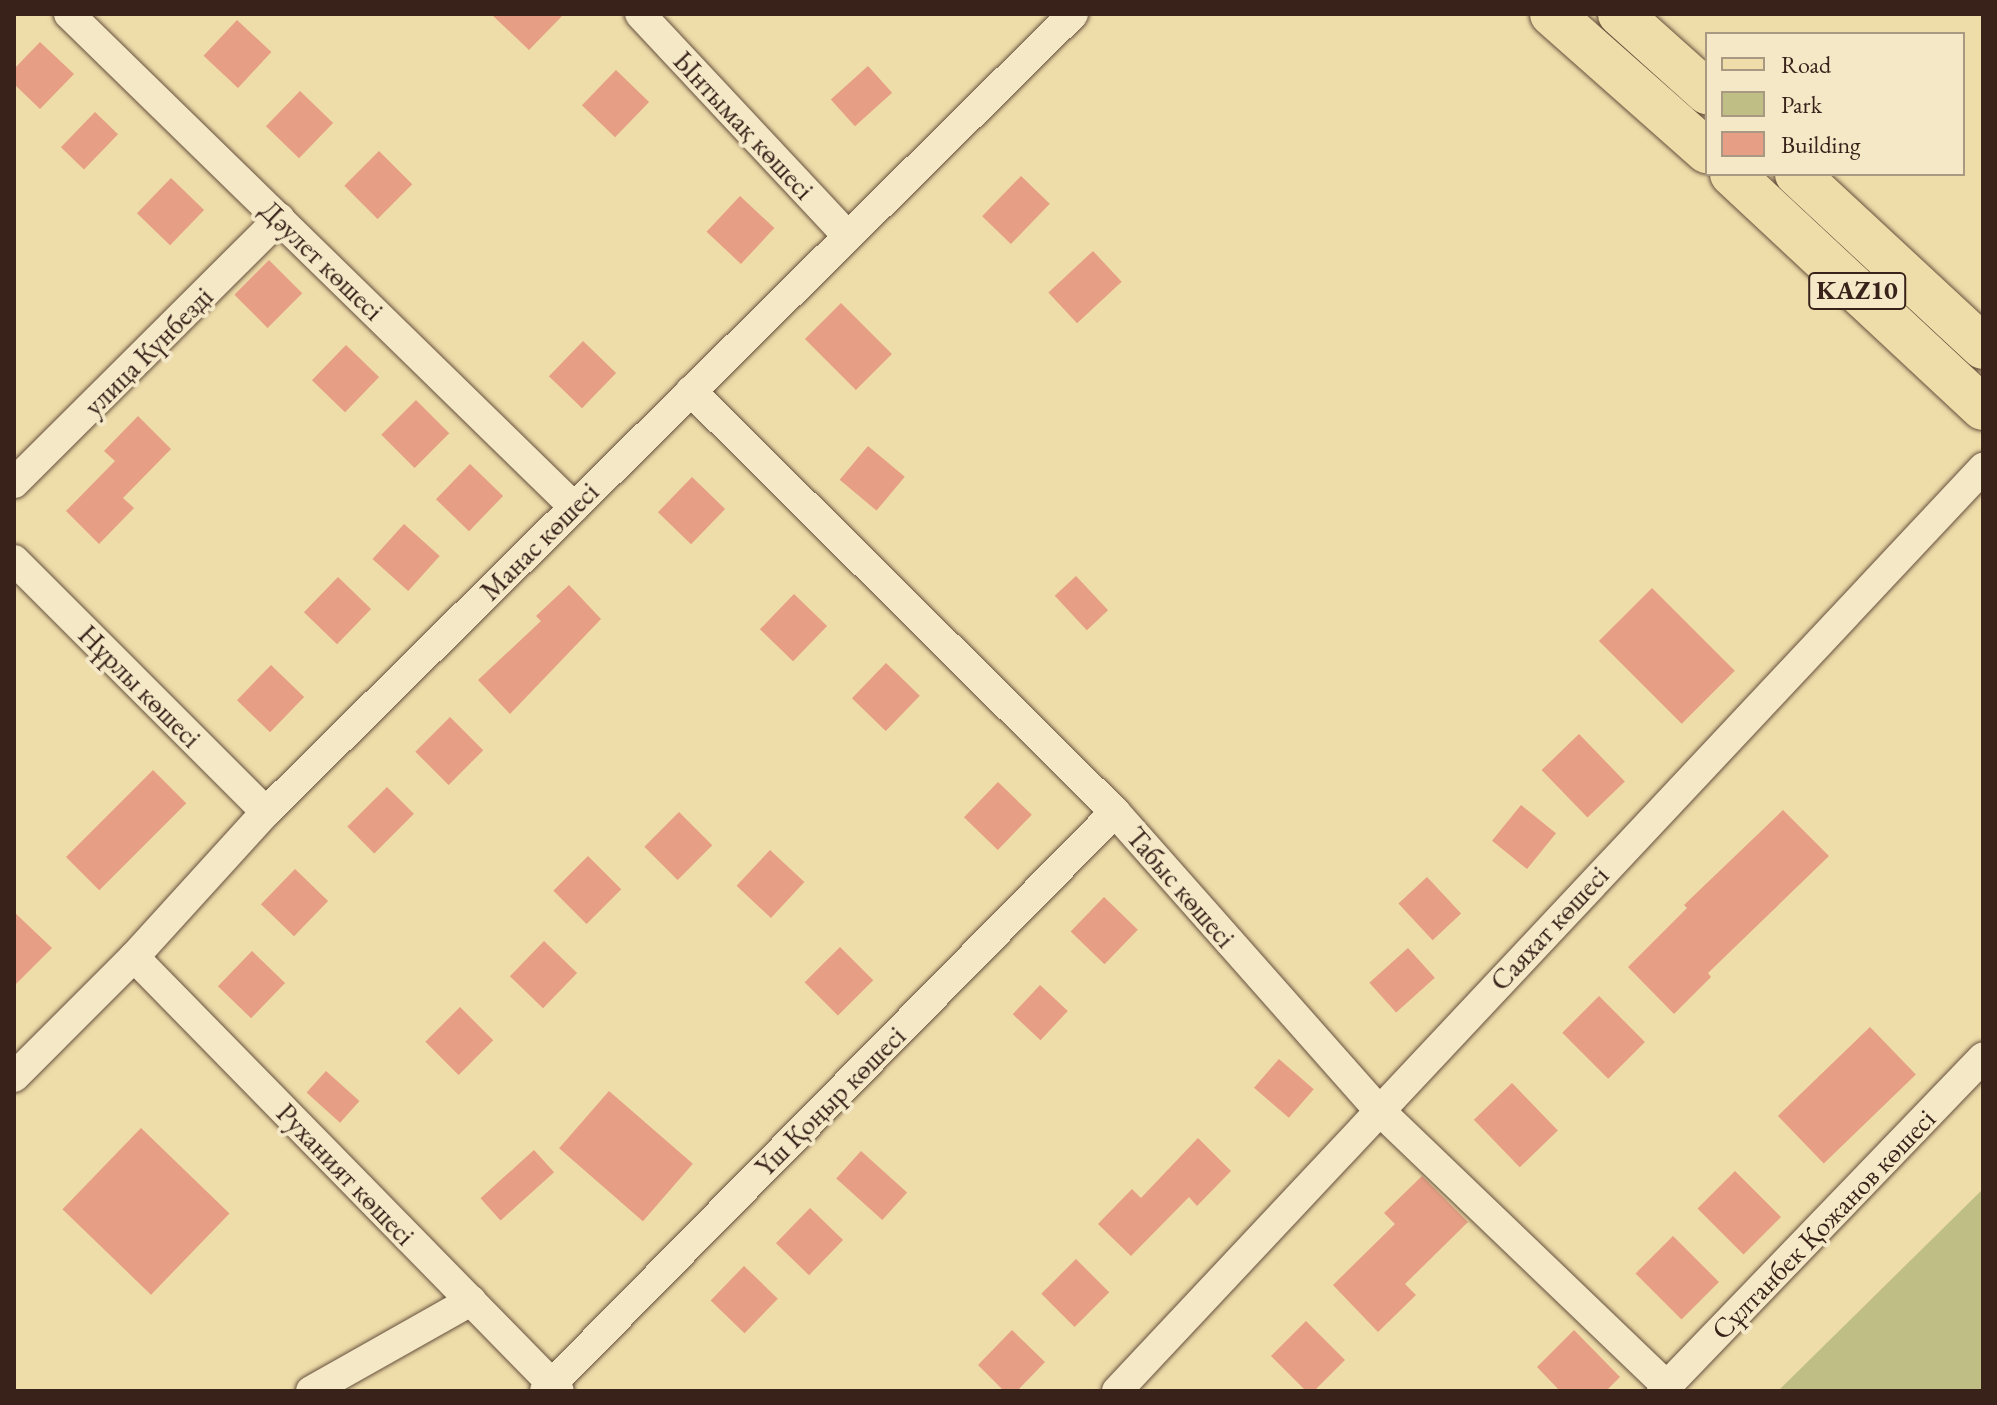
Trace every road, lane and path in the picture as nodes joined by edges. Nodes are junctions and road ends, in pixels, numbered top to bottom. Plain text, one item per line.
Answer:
1 (69, 14) edge
2 (640, 14) edge
3 (1073, 14) edge
4 (1552, 14) edge
5 (1620, 14) edge
6 (1705, 90) edge
7 (1705, 149) edge
8 (1734, 176) edge
9 (1799, 176) edge
10 (280, 218) junction
11 (848, 236) junction
12 (1983, 347) edge
13 (691, 391) junction
14 (1983, 408) edge
15 (1983, 468) edge
16 (14, 483) edge
17 (574, 507) junction
18 (14, 560) edge
19 (266, 812) junction
20 (1115, 812) junction
21 (134, 957) junction
22 (1983, 1057) edge
23 (14, 1077) edge
24 (1378, 1109) junction
25 (471, 1301) junction
26 (552, 1389) edge
27 (1665, 1389) edge
28 (311, 1391) edge
29 (1117, 1391) edge

1 - 10 street, Дәулет көшесі
2 - 11 street, Ынтымақ көшесі
3 - 11 street, Манас көшесі
4 - 7 main road
5 - 6 main road
8 - 14 main road, KAZ10
9 - 12 main road, KAZ10
10 - 16 street, улица Күнбезді
10 - 17 street, Дәулет көшесі
11 - 13 street, Манас көшесі
13 - 17 street, Манас көшесі
13 - 20 street, Табыс көшесі
15 - 24 street, Саяхат көшесі
17 - 19 street, Манас көшесі
18 - 19 street, Нұрлы көшесі
19 - 21 street, Манас көшесі
20 - 24 street, Табыс көшесі
20 - 26 street, Үш Қоңыр көшесі
21 - 23 street, Манас көшесі
21 - 25 street, Руханият көшесі
22 - 27 street, Сұлтанбек Қожанов көшесі
24 - 27 street, Табыс көшесі
24 - 29 street, Саяхат көшесі
25 - 26 street, Руханият көшесі
25 - 28 street

